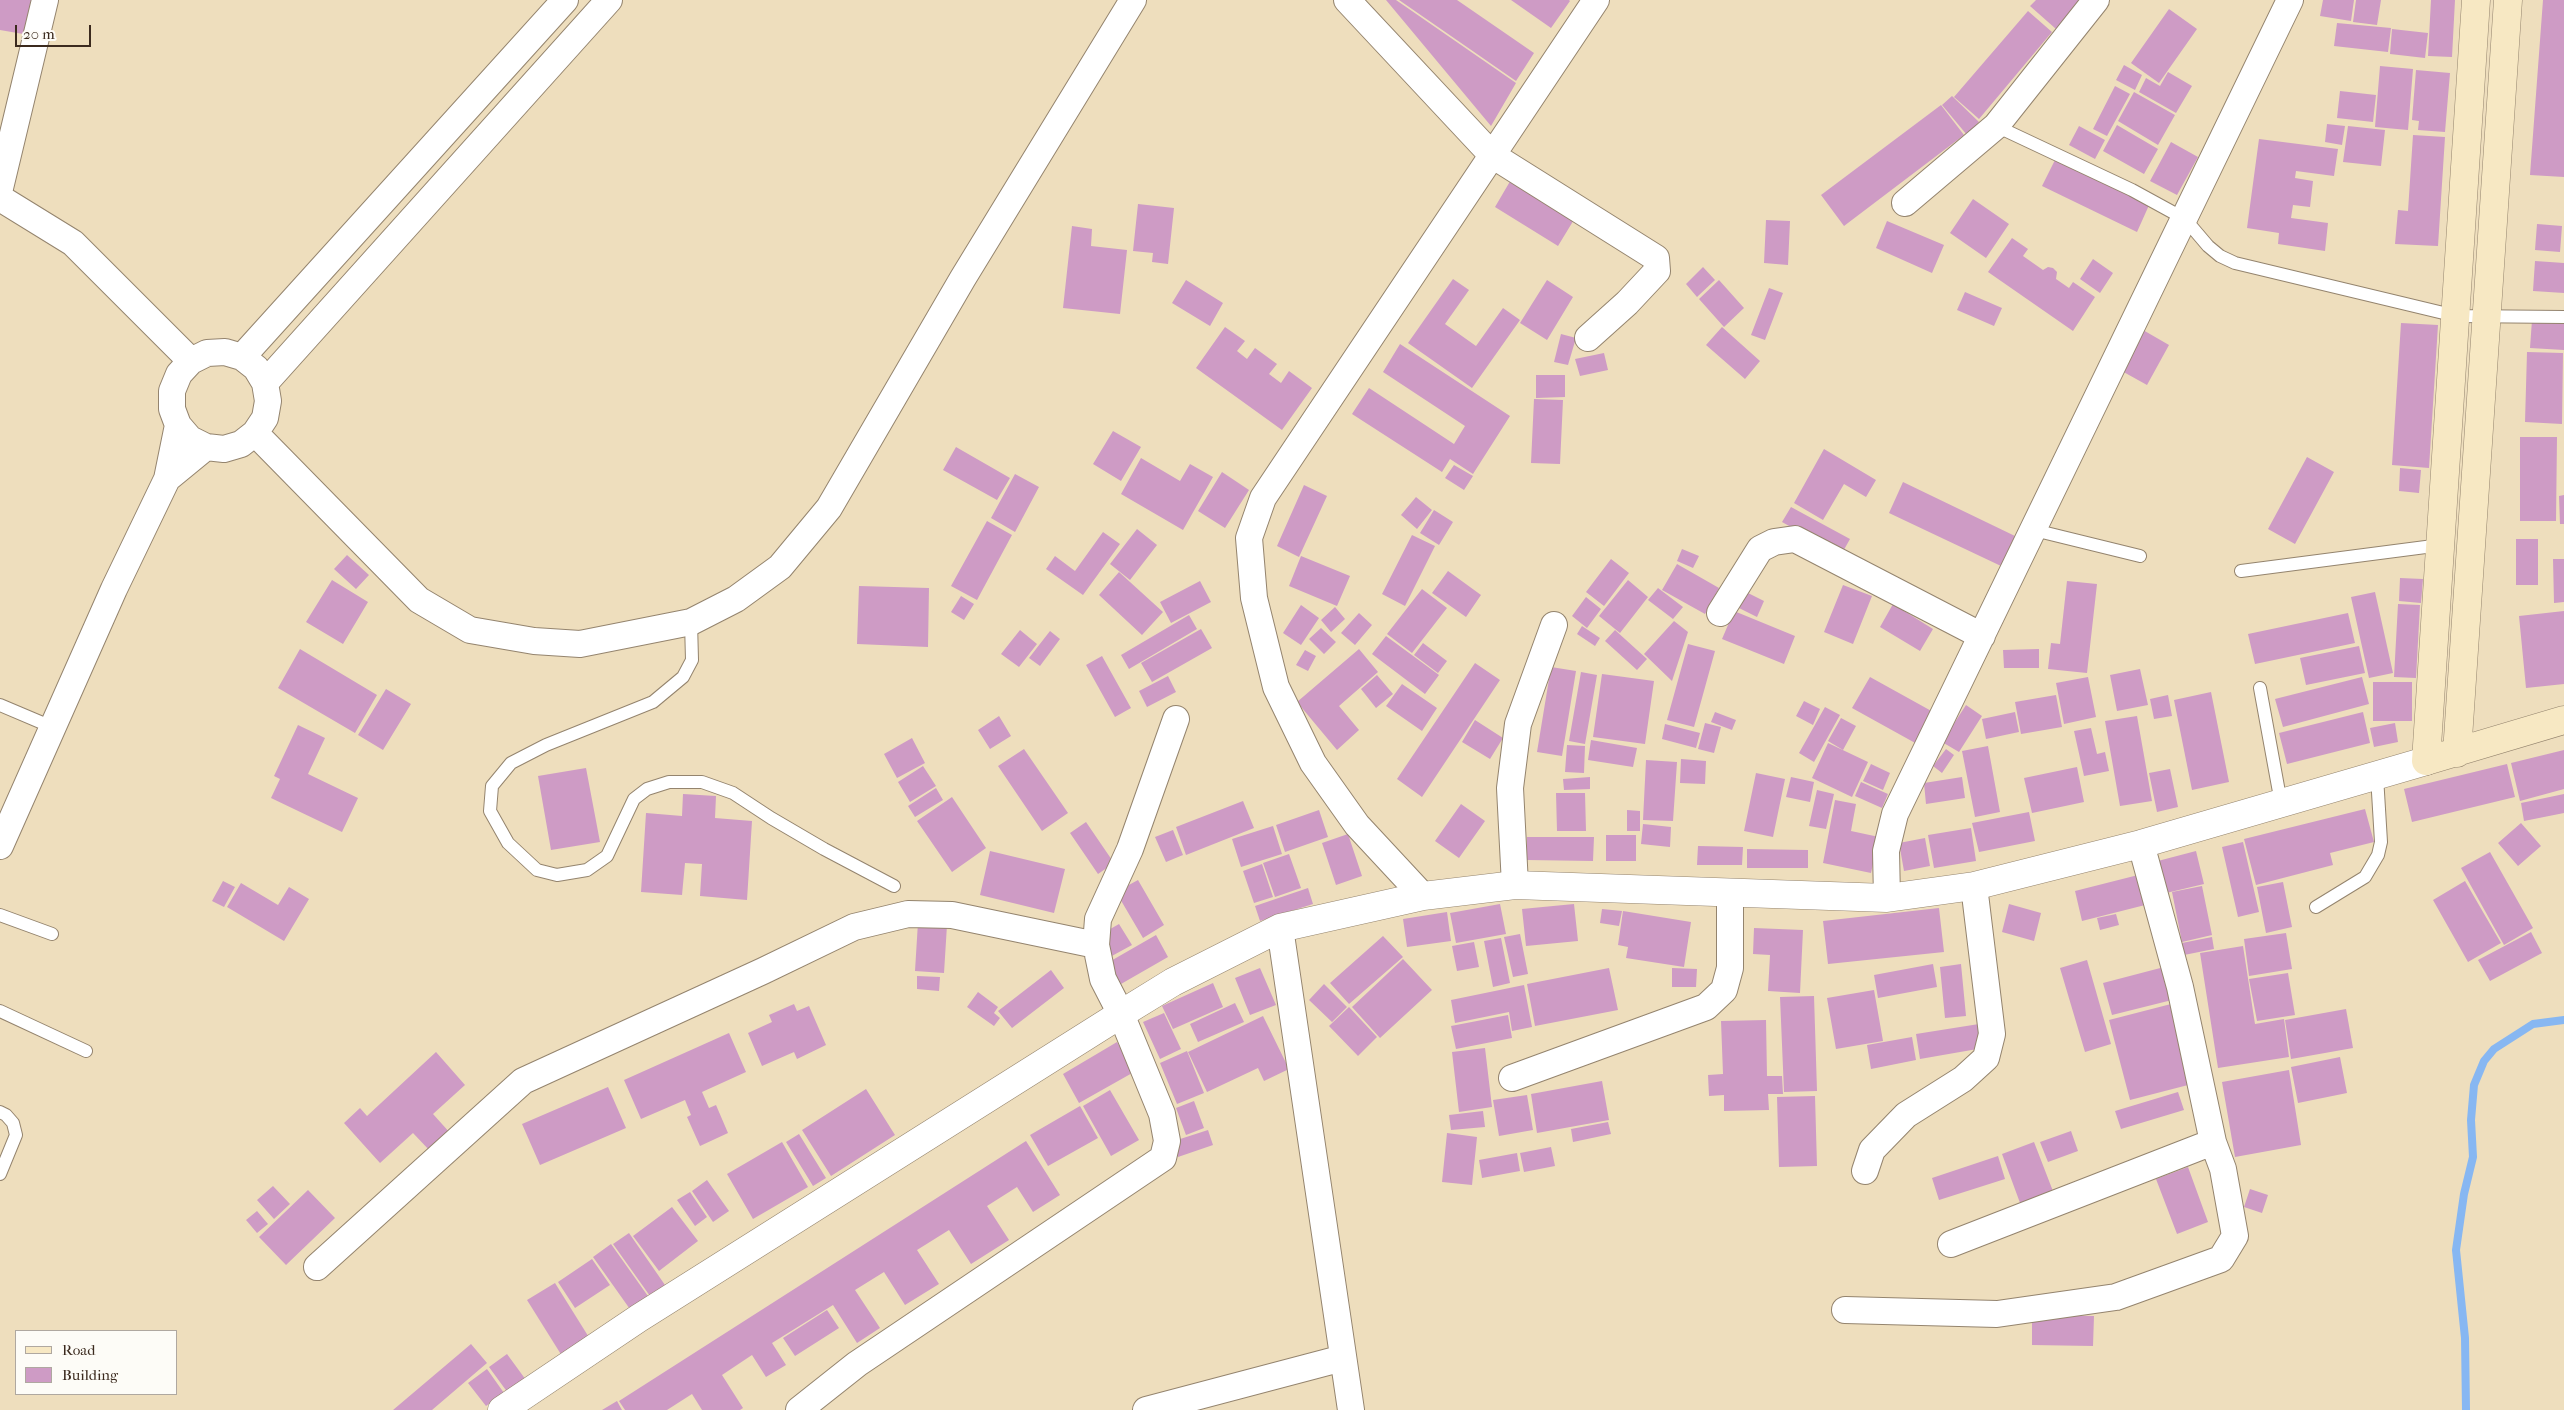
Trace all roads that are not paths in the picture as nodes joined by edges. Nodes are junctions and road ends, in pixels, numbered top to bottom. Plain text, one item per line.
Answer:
1 (45, 0) edge
2 (564, 0) edge
3 (609, 0) edge
4 (1133, 0) edge
5 (1347, 0) edge
6 (1596, 0) edge
7 (2096, 0) edge
8 (2290, 0) edge
9 (2476, 0) edge
10 (2508, 0) edge
11 (1996, 126) junction
12 (434, 146) junction
13 (1492, 155) junction
14 (458, 168) junction
15 (0, 188) edge
16 (0, 198) edge
17 (1905, 203) dead end
18 (2185, 219) junction
19 (2456, 316) junction
20 (2488, 316) junction
21 (2564, 317) edge
22 (1588, 338) dead end
23 (242, 357) junction
24 (191, 361) junction
25 (265, 383) junction
26 (178, 425) junction
27 (255, 433) junction
28 (206, 447) junction
29 (167, 479) junction
30 (2034, 530) junction
31 (2441, 545) junction
32 (2140, 556) dead end
33 (2241, 571) dead end
34 (1720, 613) dead end
35 (691, 622) junction
36 (1554, 626) dead end
37 (1982, 636) junction
38 (2260, 688) dead end
39 (0, 706) edge
40 (1176, 719) dead end
41 (2564, 720) edge
42 (52, 727) junction
43 (2456, 753) junction
44 (2426, 761) junction
45 (2377, 776) junction
46 (2281, 803) junction
47 (2141, 844) junction
48 (0, 846) edge
49 (1515, 885) junction
50 (894, 886) dead end
51 (1974, 886) junction
52 (1730, 894) junction
53 (1423, 896) junction
54 (1887, 898) junction
55 (2316, 907) dead end
56 (0, 915) edge
57 (1280, 928) junction
58 (52, 934) dead end
59 (1096, 945) junction
60 (0, 1011) edge
61 (1121, 1014) junction
62 (86, 1051) dead end
63 (1512, 1078) dead end
64 (0, 1112) edge
65 (2213, 1142) junction
66 (1865, 1171) dead end
67 (0, 1174) edge
68 (1952, 1244) dead end
69 (317, 1267) dead end
70 (1845, 1310) dead end
71 (1343, 1358) junction
72 (502, 1410) edge
73 (799, 1410) edge
74 (1146, 1410) edge
75 (1351, 1410) edge

1 - 15 street
2 - 12 street
3 - 14 street
4 - 35 street
5 - 13 street
6 - 13 street
7 - 11 street
8 - 18 street
9 - 19 main road
10 - 20 main road
11 - 17 street
11 - 18 lane
12 - 14 street
12 - 23 street
13 - 22 street
13 - 53 street
14 - 25 street
16 - 24 street
18 - 19 lane
18 - 30 street
19 - 20 lane
19 - 31 main road
20 - 21 lane
20 - 43 main road
23 - 24 street
23 - 25 street
24 - 26 street
25 - 27 street
26 - 28 street
26 - 29 street
27 - 28 street
27 - 35 street
28 - 29 street
29 - 42 street
30 - 32 lane
30 - 37 street
31 - 33 lane
31 - 44 main road
34 - 37 street
35 - 50 lane
36 - 49 street
37 - 54 street
38 - 46 lane
39 - 42 lane
40 - 59 street
41 - 43 main road
42 - 48 street
43 - 44 main road
44 - 45 street
45 - 46 street
45 - 55 lane
46 - 47 street
47 - 51 street
47 - 65 street
49 - 52 street
49 - 53 street
51 - 54 street
51 - 66 street
52 - 54 street
52 - 63 street
53 - 57 street
56 - 58 lane
57 - 61 street
57 - 71 street
59 - 61 street
59 - 69 street
60 - 62 lane
61 - 72 street
61 - 73 street
64 - 67 lane
65 - 68 street
65 - 70 street
71 - 74 street
71 - 75 street

